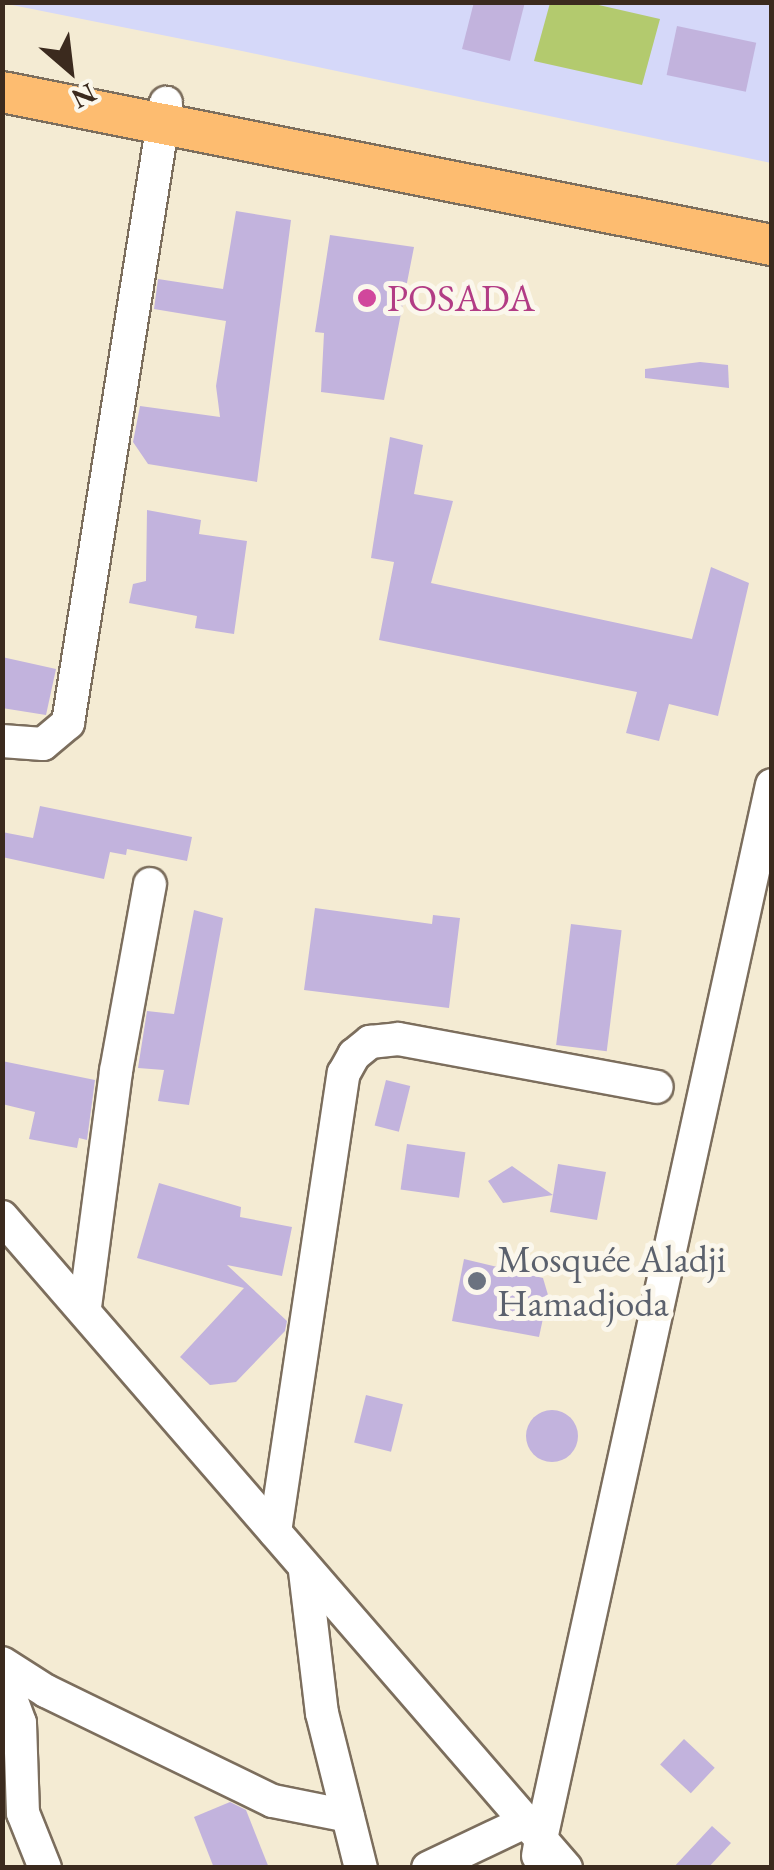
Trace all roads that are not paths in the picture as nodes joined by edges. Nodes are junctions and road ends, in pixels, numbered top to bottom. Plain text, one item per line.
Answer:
1 (2, 70) edge
2 (2, 92) edge
3 (164, 114) junction
4 (772, 220) edge
5 (772, 246) edge
6 (2, 742) edge
7 (772, 784) edge
8 (752, 866) junction
9 (150, 884) dead end
10 (772, 895) edge
11 (657, 1087) dead end
12 (2, 1216) edge
13 (85, 1306) junction
14 (275, 1532) junction
15 (305, 1571) junction
16 (2, 1664) edge
17 (2, 1674) edge
18 (348, 1816) junction
19 (534, 1843) edge
20 (45, 1868) edge
21 (361, 1868) edge
22 (428, 1868) edge
23 (566, 1868) edge

1 - 3 main road
2 - 3 main road
3 - 4 main road
3 - 5 main road
3 - 6 street
7 - 8 street
8 - 10 street
8 - 19 street
9 - 13 street
11 - 14 street
12 - 13 street
13 - 14 street
14 - 15 street
15 - 18 street
15 - 19 street
16 - 18 street
17 - 20 street
18 - 21 street
19 - 22 street
19 - 23 street

